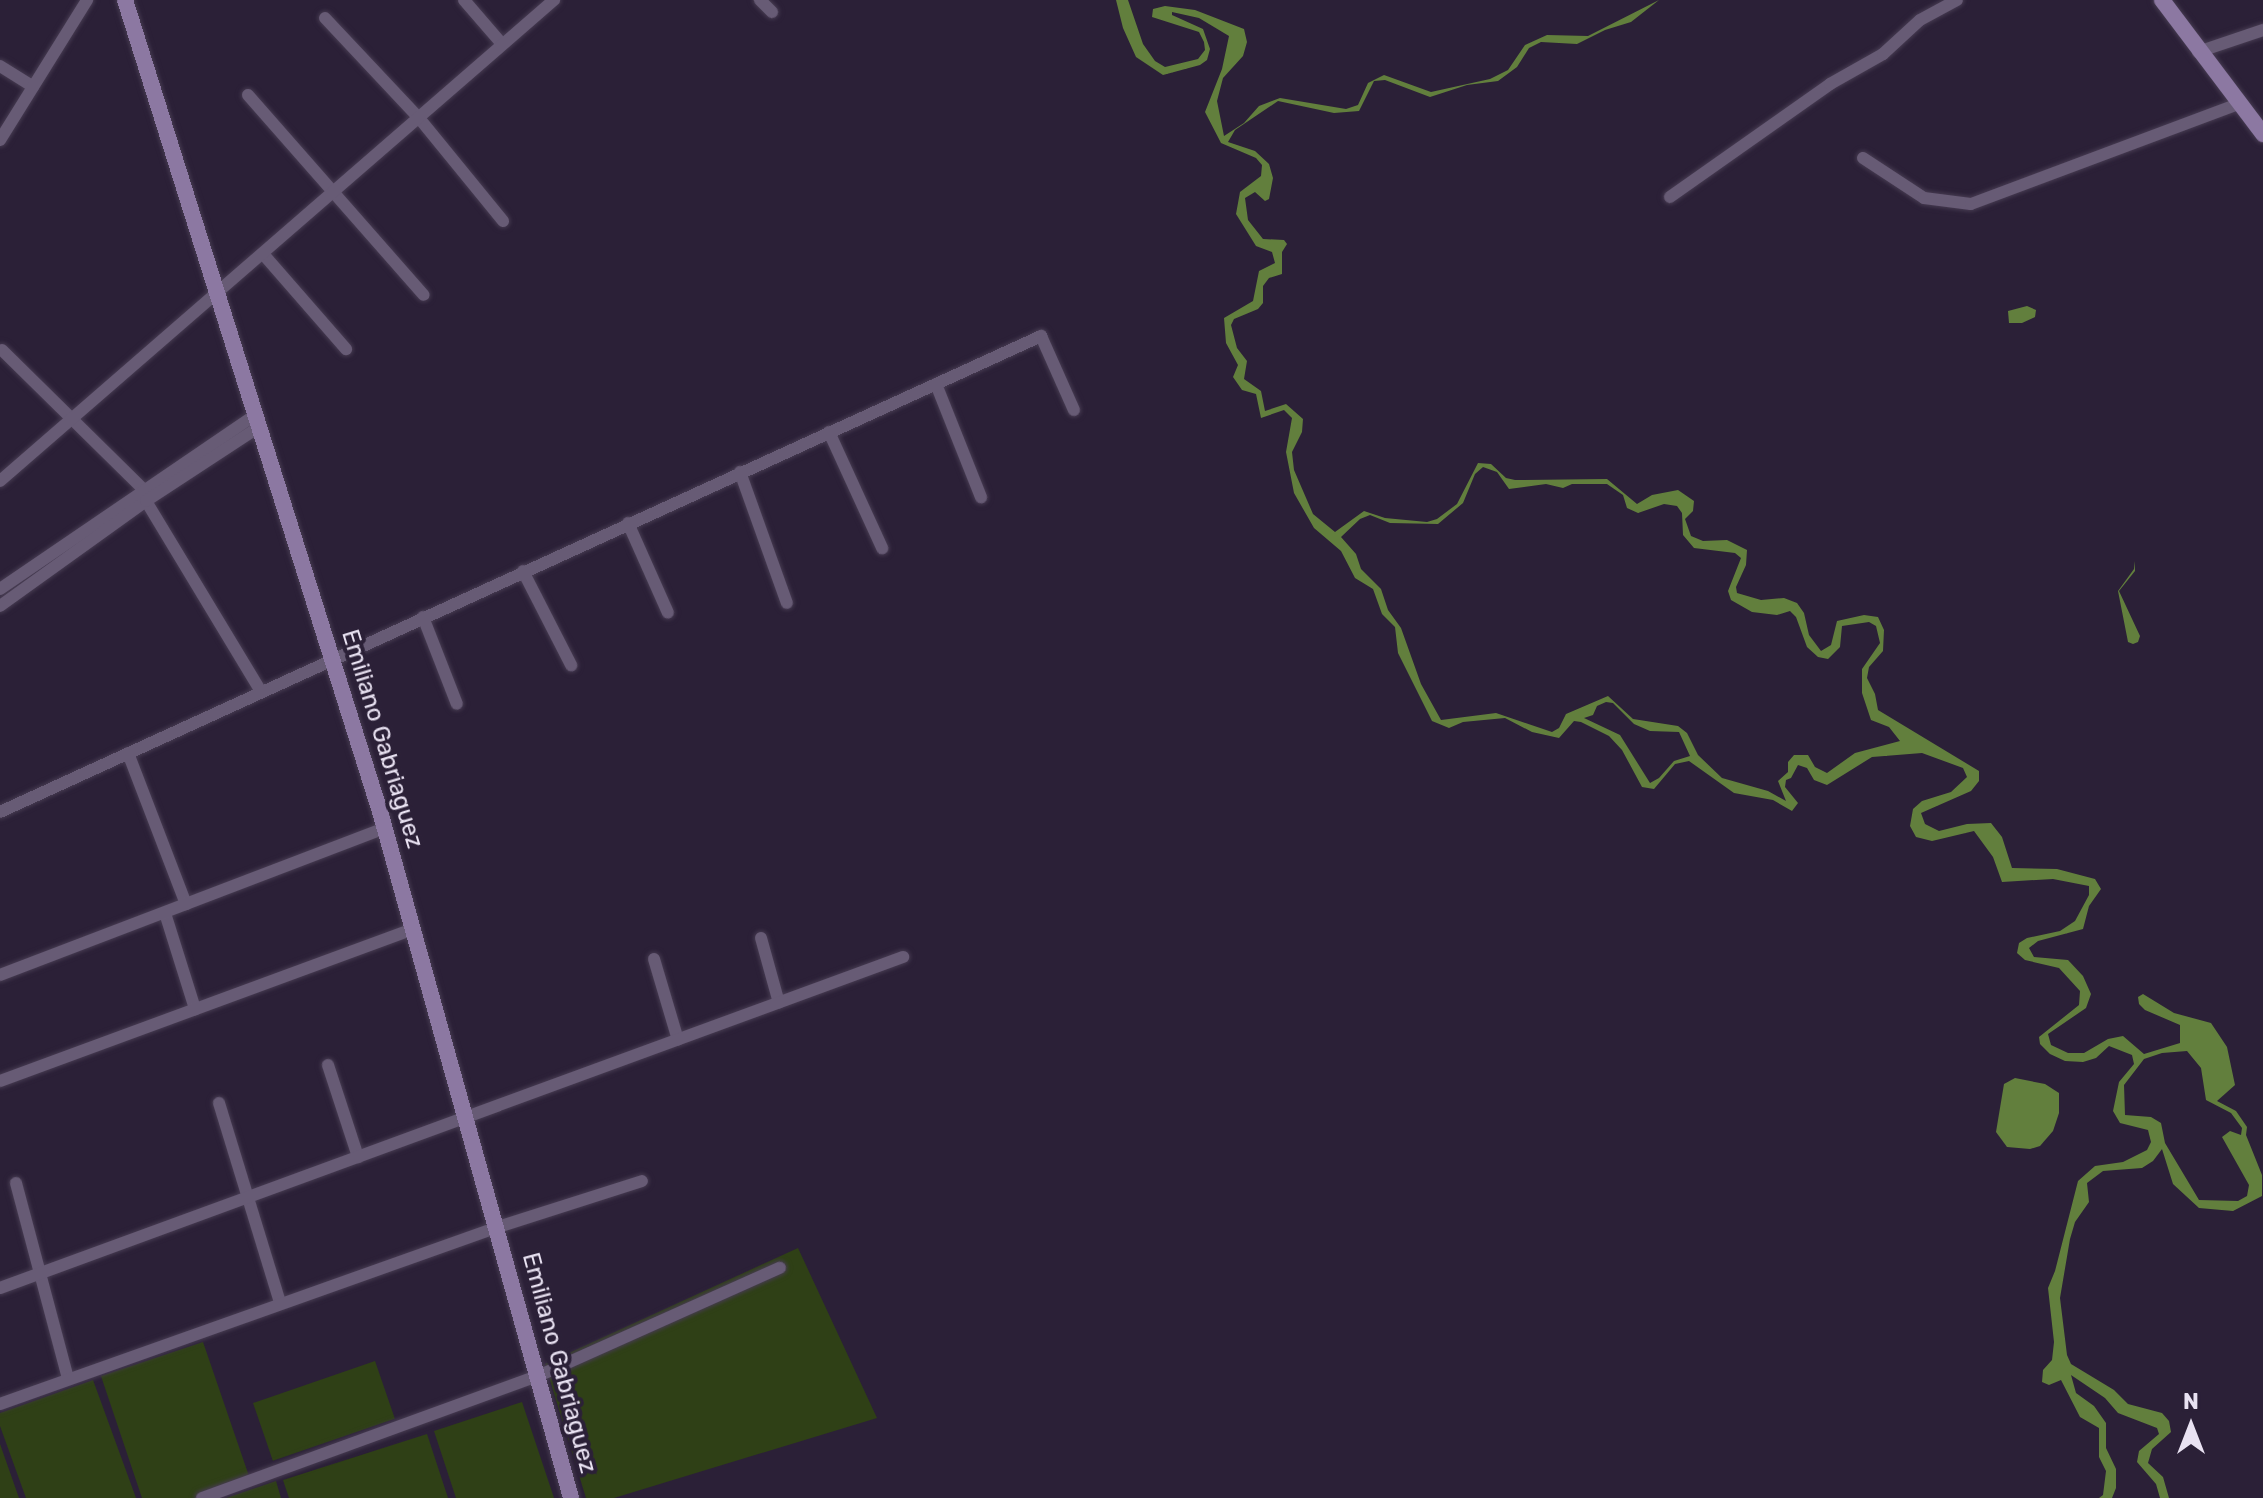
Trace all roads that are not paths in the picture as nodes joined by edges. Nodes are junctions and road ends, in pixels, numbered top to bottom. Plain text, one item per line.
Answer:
1 (87, 0) edge
2 (125, 0) edge
3 (464, 0) edge
4 (554, 0) edge
5 (760, 0) edge
6 (1957, 0) edge
7 (2162, 0) edge
8 (772, 12) dead end
9 (325, 18) dead end
10 (2263, 30) edge
11 (502, 44) junction
12 (2198, 52) junction
13 (0, 66) edge
14 (33, 87) junction
15 (248, 95) dead end
16 (2238, 104) junction
17 (419, 118) junction
18 (2263, 134) edge
19 (0, 140) edge
20 (1863, 158) dead end
21 (335, 192) junction
22 (1670, 197) dead end
23 (503, 221) dead end
24 (264, 255) junction
25 (424, 295) dead end
26 (217, 296) junction
27 (346, 349) dead end
28 (2, 350) dead end
29 (936, 384) junction
30 (1074, 410) dead end
31 (72, 419) junction
32 (257, 421) junction
33 (829, 432) junction
34 (740, 472) junction
35 (0, 481) edge
36 (147, 496) junction
37 (981, 497) dead end
38 (628, 523) junction
39 (882, 548) dead end
40 (523, 571) junction
41 (0, 589) edge
42 (787, 603) dead end
43 (0, 606) edge
44 (668, 613) dead end
45 (423, 617) junction
46 (332, 659) junction
47 (571, 665) dead end
48 (261, 692) junction
49 (457, 704) dead end
50 (128, 753) junction
51 (0, 812) edge
52 (385, 828) junction
53 (186, 904) junction
54 (165, 913) junction
55 (413, 929) junction
56 (761, 938) dead end
57 (903, 957) dead end
58 (654, 959) dead end
59 (0, 975) edge
60 (779, 1003) junction
61 (195, 1009) junction
62 (678, 1040) junction
63 (328, 1065) dead end
64 (0, 1081) edge
65 (219, 1103) dead end
66 (467, 1118) junction
67 (358, 1157) junction
68 (642, 1181) dead end
69 (16, 1183) dead end
70 (248, 1196) junction
71 (498, 1227) junction
72 (780, 1268) dead end
73 (40, 1273) junction
74 (0, 1288) edge
75 (280, 1303) junction
76 (538, 1376) junction
77 (68, 1378) junction
78 (0, 1404) edge
79 (202, 1498) edge
80 (571, 1498) edge

1 - 14 street
2 - 26 main road, Emiliano Gabriaguez
3 - 11 street
4 - 11 street
5 - 8 street
6 - 22 street
7 - 12 main road
9 - 17 street
10 - 12 street
11 - 17 street
12 - 16 main road
13 - 14 street
14 - 19 street
15 - 21 street
16 - 18 main road
16 - 20 street
17 - 21 street
17 - 23 street
21 - 24 street
21 - 25 street
24 - 26 street
24 - 27 street
26 - 31 street
26 - 32 main road, Emiliano Gabriaguez
28 - 31 street
29 - 30 street
29 - 33 street
29 - 37 street
31 - 35 street
31 - 36 street
32 - 36 street
32 - 46 main road, Emiliano Gabriaguez
33 - 34 street
33 - 39 street
34 - 38 street
34 - 42 street
36 - 41 street
36 - 43 street
36 - 48 street
38 - 40 street
38 - 44 street
40 - 45 street
40 - 47 street
45 - 46 street
45 - 49 street
46 - 48 street
46 - 52 main road, Emiliano Gabriaguez
48 - 50 street
50 - 51 street
50 - 53 street
52 - 53 street
52 - 55 main road, Emiliano Gabriaguez
53 - 54 street
54 - 59 street
54 - 61 street
55 - 61 street
55 - 66 main road, Emiliano Gabriaguez
56 - 60 street
57 - 60 street
58 - 62 street
60 - 62 street
61 - 64 street
62 - 66 street
63 - 67 street
65 - 70 street
66 - 67 street
66 - 71 main road, Emiliano Gabriaguez
67 - 70 street
68 - 71 street
69 - 73 street
70 - 73 street
70 - 75 street
71 - 75 street
71 - 76 main road, Emiliano Gabriaguez
72 - 76 street
73 - 74 street
73 - 77 street
75 - 77 street
76 - 79 street
76 - 80 main road, Emiliano Gabriaguez
77 - 78 street

